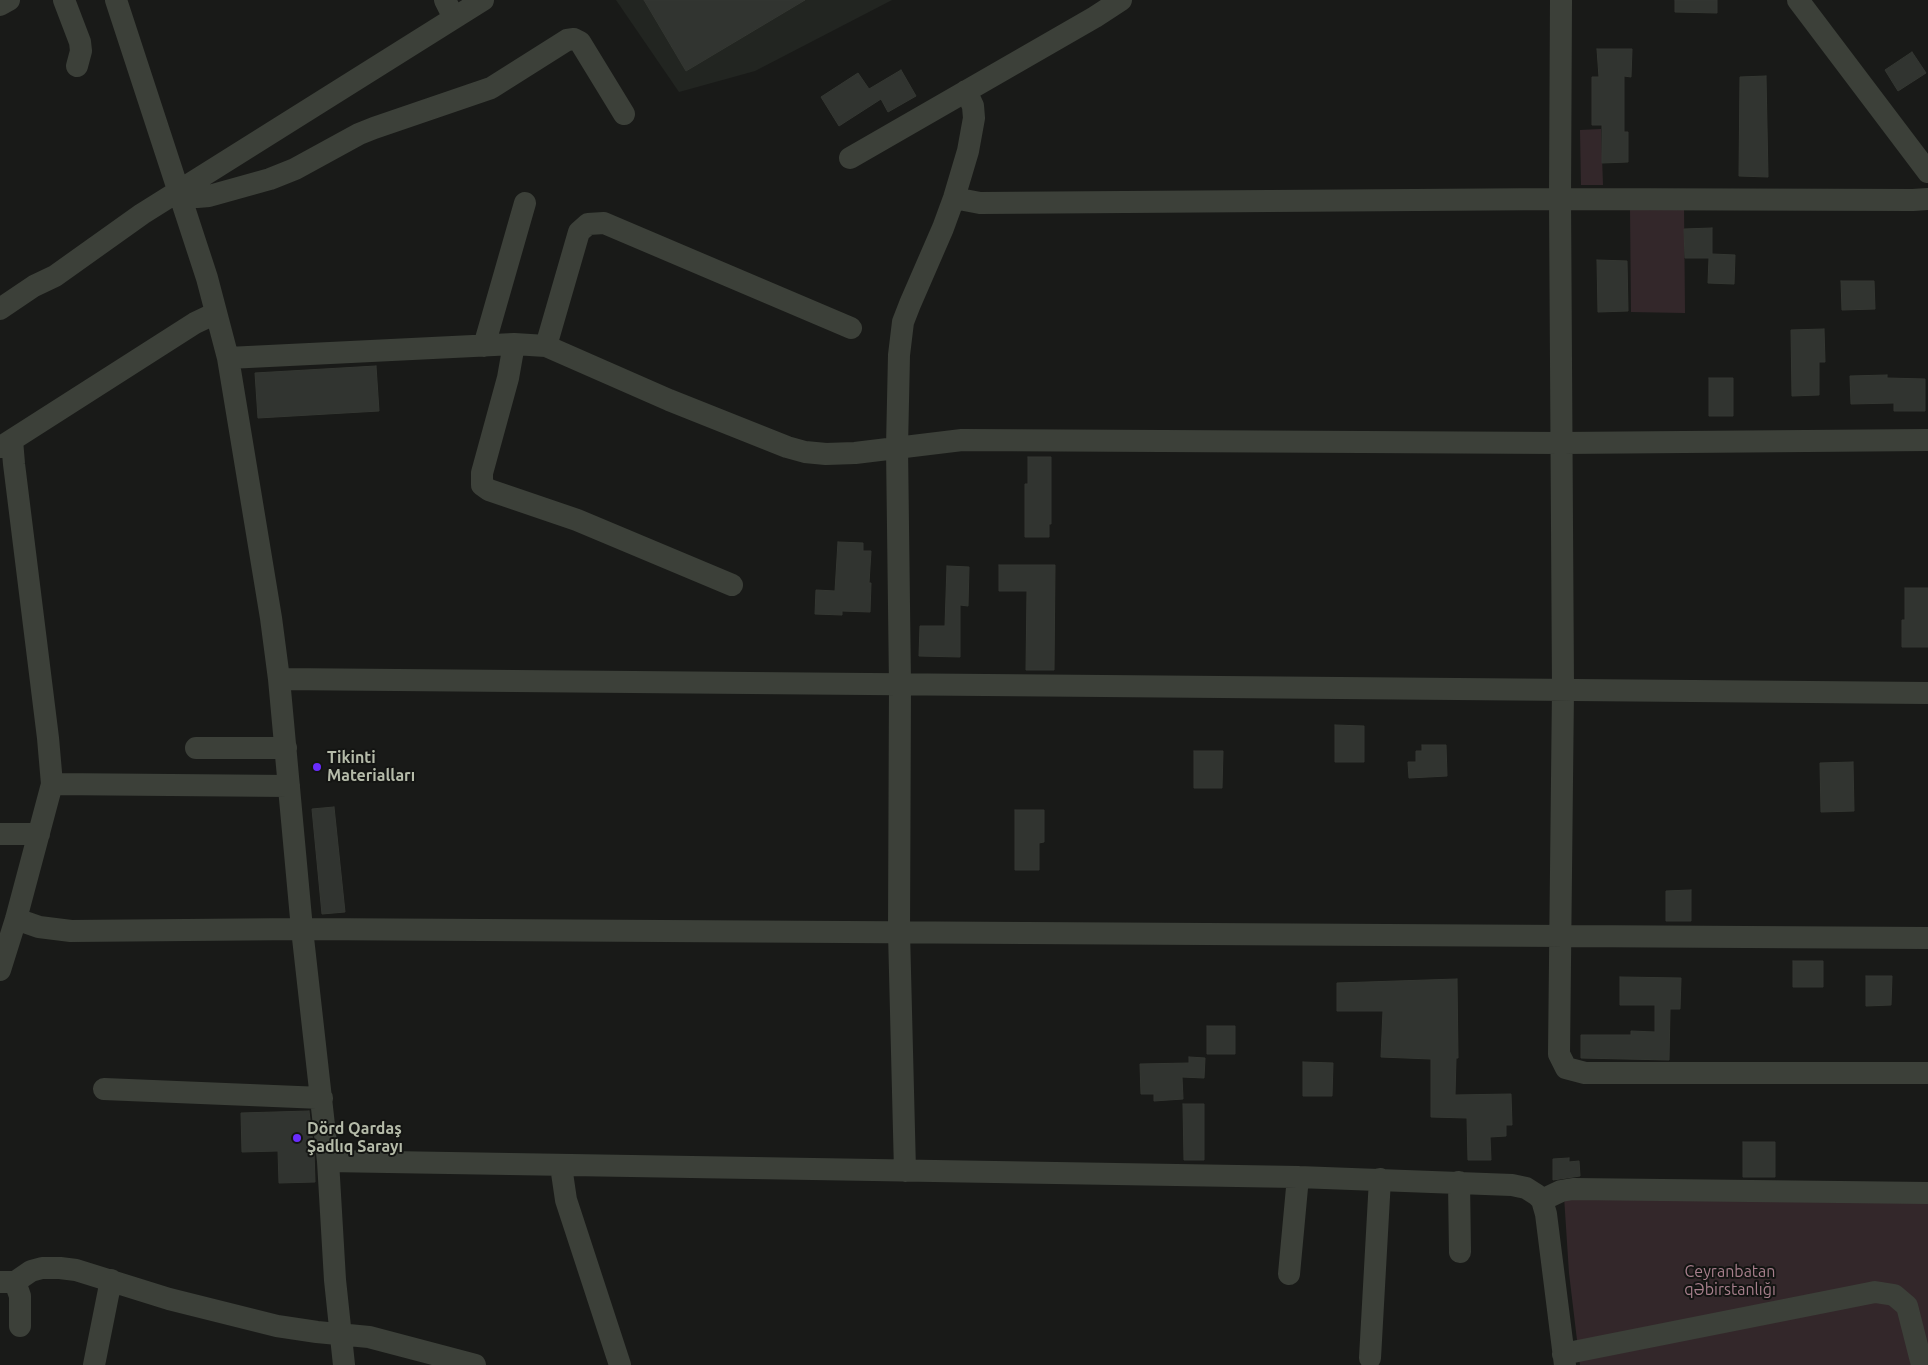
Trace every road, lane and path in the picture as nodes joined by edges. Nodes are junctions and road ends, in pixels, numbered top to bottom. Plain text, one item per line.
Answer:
1 (9, 0) edge
2 (64, 0) edge
3 (116, 0) edge
4 (483, 0) edge
5 (1122, 0) edge
6 (1561, 0) edge
7 (1798, 0) edge
8 (0, 6) edge
9 (450, 9) edge
10 (76, 66) dead end
11 (966, 91) junction
12 (624, 114) dead end
13 (850, 158) dead end
14 (1928, 172) edge
15 (179, 191) junction
16 (954, 198) junction
17 (1560, 199) junction
18 (1928, 199) edge
19 (525, 203) dead end
20 (0, 309) edge
21 (216, 313) junction
22 (851, 328) dead end
23 (514, 344) junction
24 (484, 346) junction
25 (546, 346) junction
26 (228, 358) junction
27 (1928, 440) edge
28 (1562, 443) junction
29 (6, 444) edge
30 (897, 447) junction
31 (732, 585) dead end
32 (279, 679) junction
33 (900, 685) junction
34 (1563, 689) junction
35 (1928, 693) edge
36 (196, 748) dead end
37 (286, 748) junction
38 (52, 784) junction
39 (289, 786) junction
40 (0, 834) edge
41 (39, 834) junction
42 (16, 919) junction
43 (302, 929) junction
44 (899, 932) junction
45 (1562, 936) junction
46 (1928, 938) edge
47 (0, 970) edge
48 (1928, 1074) edge
49 (104, 1090) dead end
50 (322, 1098) junction
51 (328, 1161) junction
52 (560, 1166) junction
53 (905, 1171) junction
54 (1298, 1177) junction
55 (1380, 1179) junction
56 (1459, 1182) junction
57 (1928, 1193) edge
58 (1542, 1200) junction
59 (1460, 1252) dead end
60 (1289, 1274) dead end
61 (110, 1280) junction
62 (7, 1282) edge
63 (20, 1326) dead end
64 (1921, 1330) edge
65 (340, 1334) junction
66 (1370, 1358) dead end
67 (1564, 1360) edge
68 (94, 1365) edge
69 (344, 1365) edge
70 (475, 1365) edge
71 (620, 1365) edge
72 (1922, 1365) edge

1 - 8 street
2 - 10 street
3 - 15 street
4 - 9 street
5 - 11 street
6 - 17 street
7 - 14 street
9 - 15 street
11 - 13 street
11 - 16 street
12 - 15 street
15 - 20 street
15 - 21 street
16 - 17 street
16 - 30 street
17 - 18 street
17 - 28 street
19 - 24 street
21 - 26 street
21 - 29 street
22 - 25 street
23 - 24 street
23 - 25 street
23 - 31 street
24 - 26 street
25 - 30 street
26 - 32 street
27 - 28 street
28 - 30 street
28 - 34 street
29 - 38 street
30 - 33 street
32 - 33 street
32 - 37 street
33 - 34 street
33 - 44 street
34 - 35 street
34 - 45 street
36 - 37 street
37 - 39 street
38 - 39 street
38 - 41 street
39 - 43 street
40 - 41 street
41 - 42 street
42 - 43 street
42 - 47 street
43 - 44 street
43 - 50 street
44 - 45 street
44 - 53 street
45 - 46 street
45 - 48 street
49 - 50 street
50 - 51 street
51 - 52 street
51 - 65 street
52 - 53 street
52 - 71 street
53 - 54 street
54 - 55 street
54 - 60 street
55 - 56 street
55 - 66 street
56 - 58 street
56 - 59 street
57 - 58 street
58 - 67 street
61 - 62 street
61 - 65 street
61 - 68 street
62 - 63 street
64 - 67 street
64 - 72 street
65 - 69 street
65 - 70 street

